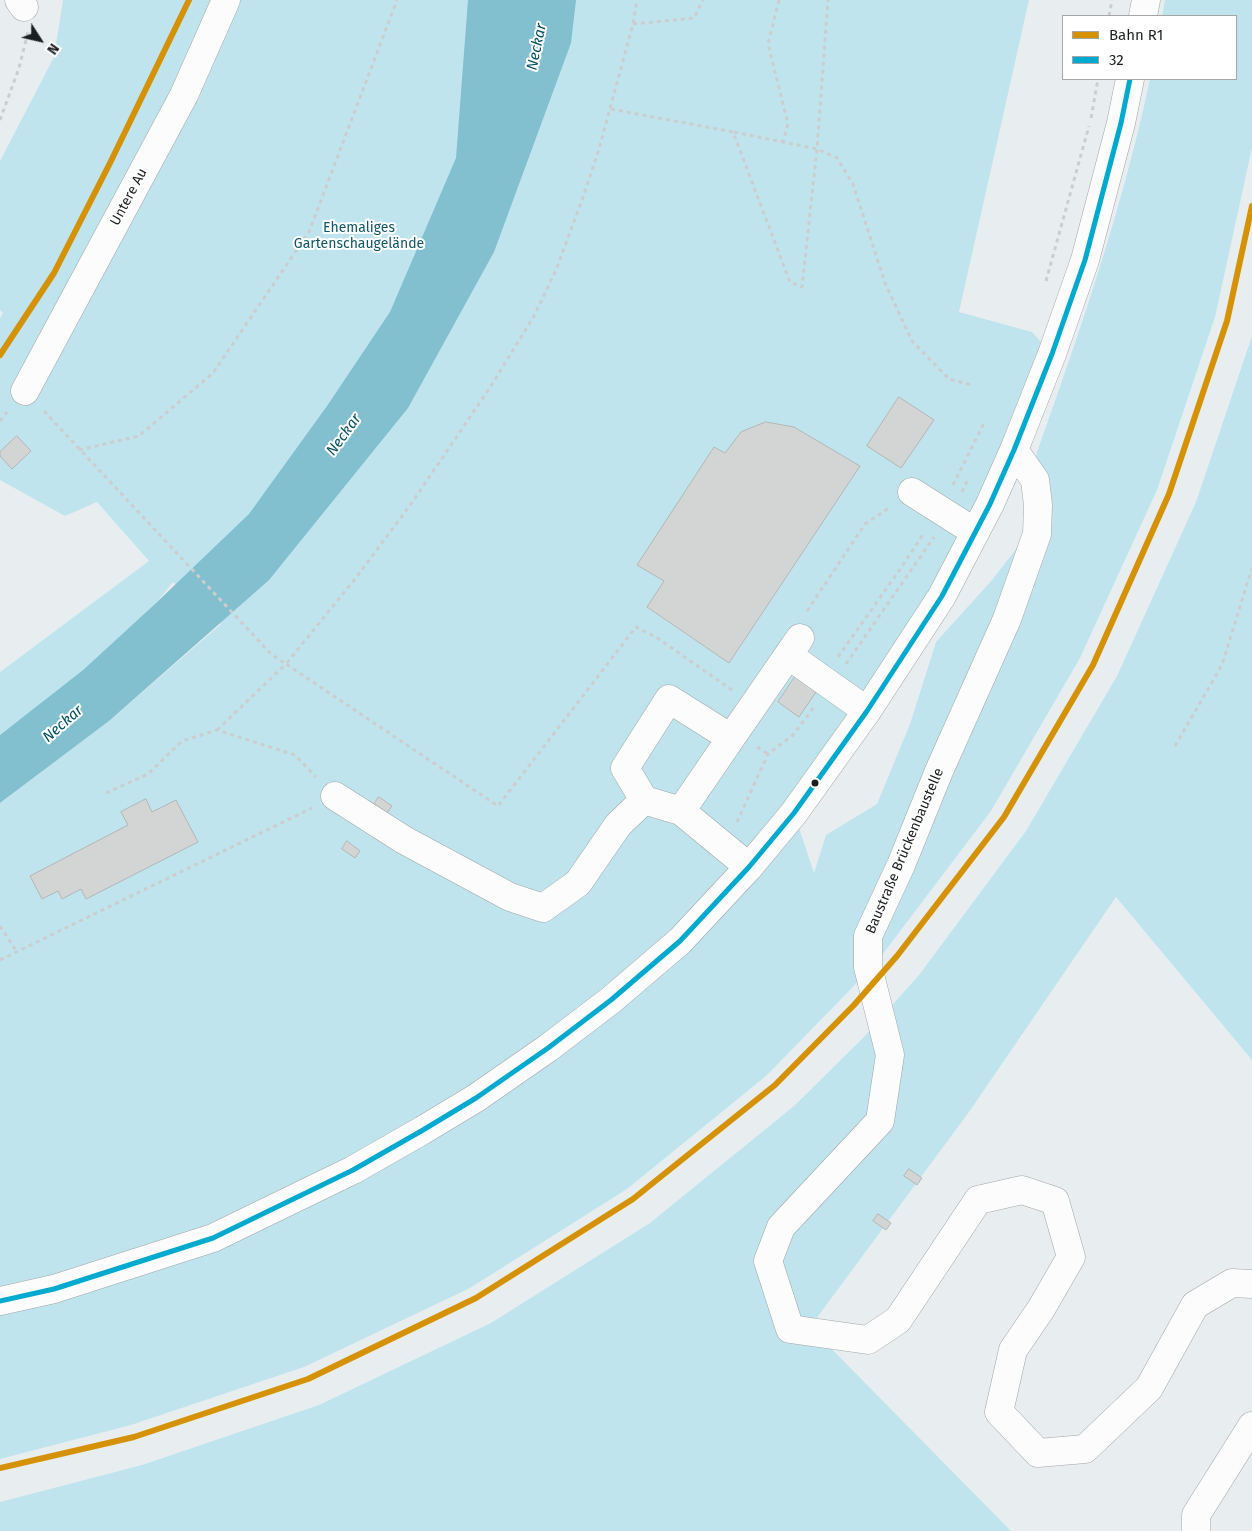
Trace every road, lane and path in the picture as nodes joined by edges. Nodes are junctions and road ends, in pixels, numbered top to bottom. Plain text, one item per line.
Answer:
1 (226, 0) edge
2 (398, 0) edge
3 (638, 0) edge
4 (703, 0) edge
5 (779, 0) edge
6 (828, 0) edge
7 (1112, 0) edge
8 (1146, 0) edge
9 (22, 3) edge
10 (1110, 15) edge
11 (1143, 15) edge
12 (633, 24) junction
13 (1098, 80) edge
14 (1130, 80) edge
15 (611, 109) junction
16 (0, 120) edge
17 (733, 132) junction
18 (783, 142) junction
19 (817, 149) junction
20 (1044, 288) dead end
21 (972, 385) dead end
22 (26, 391) joint
23 (985, 421) dead end
24 (78, 450) junction
25 (1014, 450) junction
26 (970, 475) dead end
27 (912, 492) joint
28 (944, 512) junction
29 (975, 532) junction
30 (1252, 568) edge
31 (794, 647) junction
32 (286, 664) junction
33 (826, 682) junction
34 (755, 704) junction
35 (867, 712) junction
36 (217, 730) junction
37 (731, 738) junction
38 (1175, 746) dead end
39 (106, 793) dead end
40 (335, 796) junction
41 (644, 800) junction
42 (681, 811) junction
43 (725, 848) junction
44 (748, 867) junction
45 (0, 926) edge
46 (16, 952) junction
47 (0, 960) edge
48 (1252, 1284) edge
49 (0, 1302) edge
50 (1252, 1426) edge
51 (1196, 1531) edge

1 - 22 main road, Untere Au
2 - 24 path
3 - 12 path
4 - 12 path
5 - 18 path
6 - 19 path
7 - 10 path
8 - 11 main road
9 - 16 path
12 - 15 path
13 - 20 path
14 - 25 main road
15 - 17 path
15 - 32 path
17 - 18 path
17 - 19 path
18 - 19 path
19 - 21 path
22 - 24 path
23 - 28 path
24 - 32 path
25 - 29 main road
25 - 48 main road, Baustraße Brückenbaustelle
26 - 28 path
27 - 28 main road
27 - 31 path
28 - 29 main road
28 - 33 path
28 - 33 path
29 - 35 main road
30 - 38 path
31 - 33 main road
31 - 34 main road
32 - 34 path
32 - 36 path
33 - 35 main road
33 - 43 path
34 - 37 main road
35 - 44 main road
36 - 39 path
36 - 40 path
37 - 41 main road
37 - 42 main road
40 - 41 main road
40 - 46 path
41 - 42 main road
42 - 43 main road
43 - 44 main road
44 - 49 main road
45 - 46 path
46 - 47 path
50 - 51 main road

